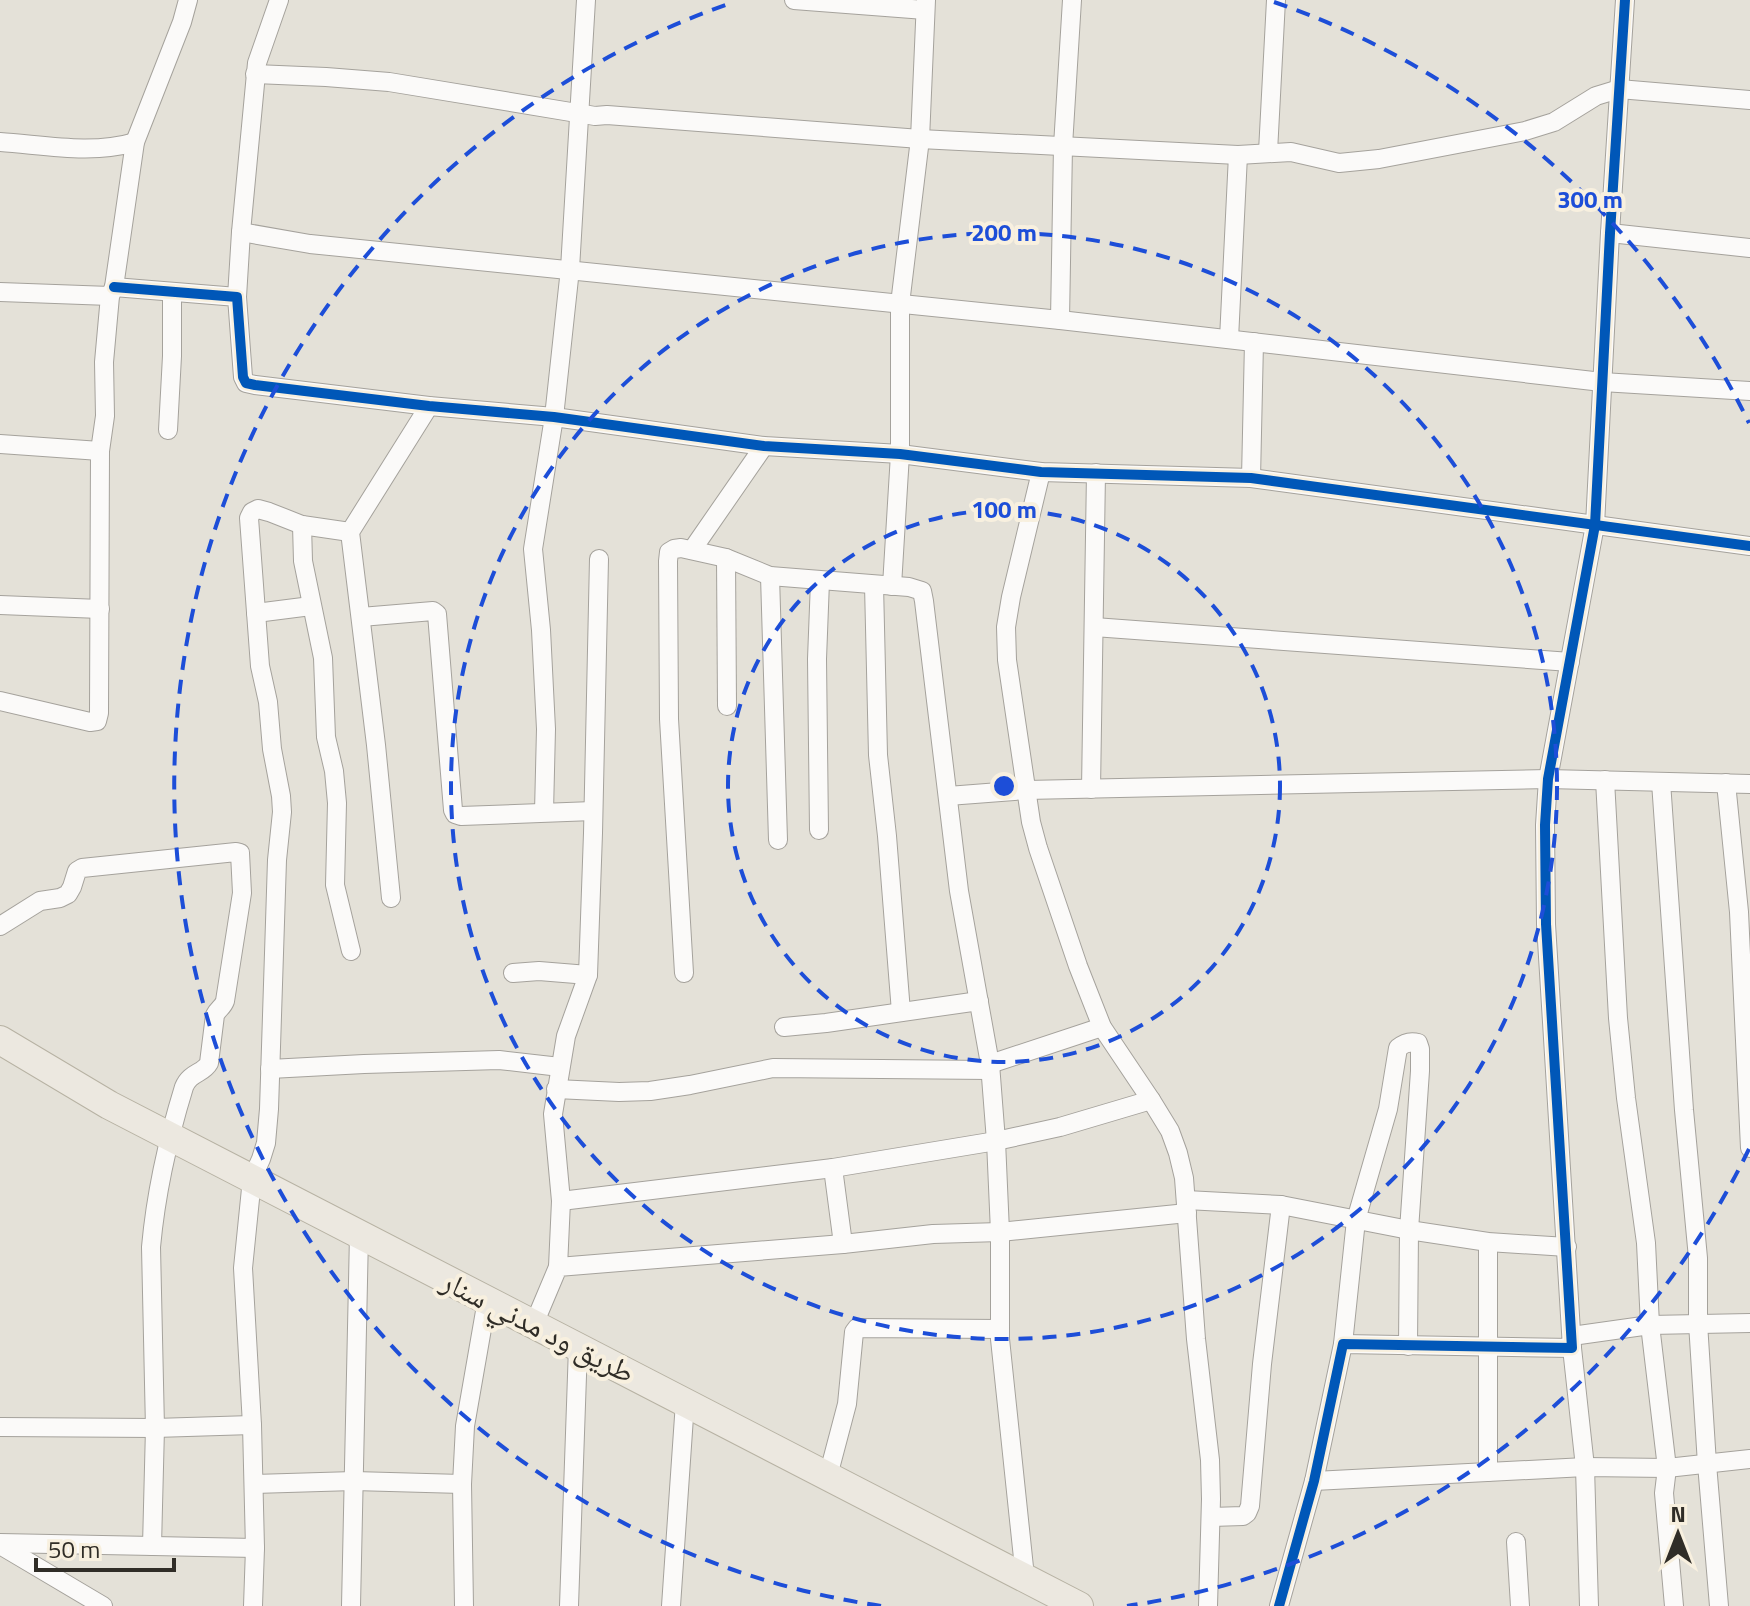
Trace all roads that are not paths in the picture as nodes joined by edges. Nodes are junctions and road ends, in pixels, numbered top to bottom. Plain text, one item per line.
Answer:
1 (188, 0) edge
2 (279, 0) edge
3 (586, 0) edge
4 (794, 0) edge
5 (1072, 0) edge
6 (1276, 0) edge
7 (1625, 0) edge
8 (925, 5) edge
9 (255, 74) junction
10 (1619, 89) junction
11 (1750, 100) edge
12 (580, 114) junction
13 (920, 139) junction
14 (0, 142) edge
15 (135, 142) junction
16 (1063, 146) junction
17 (1268, 152) junction
18 (1238, 155) junction
19 (241, 232) junction
20 (1610, 233) junction
21 (1750, 248) edge
22 (570, 269) junction
23 (112, 291) junction
24 (0, 292) edge
25 (172, 292) junction
26 (237, 297) junction
27 (900, 304) junction
28 (1060, 320) junction
29 (1229, 339) junction
30 (1254, 342) junction
31 (1602, 382) junction
32 (1750, 391) edge
33 (429, 406) junction
34 (554, 417) junction
35 (168, 430) dead end
36 (0, 444) edge
37 (764, 446) junction
38 (100, 451) junction
39 (900, 454) junction
40 (1041, 472) junction
41 (1096, 473) junction
42 (1251, 478) junction
43 (302, 525) junction
44 (1595, 525) junction
45 (350, 532) junction
46 (1750, 546) edge
47 (692, 550) junction
48 (726, 558) junction
49 (599, 559) dead end
50 (770, 576) junction
51 (820, 581) junction
52 (883, 586) junction
53 (0, 605) edge
54 (311, 606) junction
55 (100, 609) junction
56 (256, 613) junction
57 (361, 617) junction
58 (1094, 627) junction
59 (1570, 662) junction
60 (0, 701) edge
61 (727, 706) dead end
62 (1548, 779) junction
63 (1605, 780) junction
64 (1661, 782) junction
65 (1726, 783) junction
66 (1750, 784) edge
67 (1091, 789) junction
68 (1026, 790) junction
69 (948, 796) junction
70 (593, 811) junction
71 (544, 812) junction
72 (819, 830) dead end
73 (778, 840) dead end
74 (391, 898) dead end
75 (0, 926) edge
76 (351, 951) dead end
77 (513, 973) dead end
78 (684, 973) dead end
79 (588, 975) junction
80 (979, 1001) junction
81 (901, 1012) junction
82 (784, 1027) dead end
83 (1102, 1027) junction
84 (0, 1040) edge
85 (560, 1067) junction
86 (990, 1067) junction
87 (270, 1069) junction
88 (556, 1089) junction
89 (1151, 1100) junction
90 (169, 1136) junction
91 (996, 1141) junction
92 (1750, 1148) edge
93 (833, 1168) junction
94 (252, 1179) junction
95 (561, 1201) junction
96 (1281, 1205) junction
97 (1187, 1206) junction
98 (1356, 1220) junction
99 (1409, 1230) junction
100 (1000, 1232) junction
101 (359, 1235) junction
102 (1488, 1242) junction
103 (843, 1244) junction
104 (1567, 1247) junction
105 (558, 1267) junction
106 (487, 1300) junction
107 (1698, 1323) junction
108 (1750, 1323) edge
109 (534, 1324) junction
110 (1650, 1325) junction
111 (1000, 1329) junction
112 (1572, 1342) junction
113 (1343, 1344) junction
114 (1408, 1346) junction
115 (578, 1347) junction
116 (1486, 1347) junction
117 (685, 1402) junction
118 (252, 1425) junction
119 (0, 1427) edge
120 (155, 1428) junction
121 (1750, 1459) edge
122 (1707, 1464) junction
123 (1585, 1467) junction
124 (1667, 1468) junction
125 (1488, 1472) junction
126 (828, 1476) junction
127 (354, 1481) junction
128 (1314, 1481) junction
129 (254, 1484) junction
130 (462, 1484) junction
131 (1211, 1517) junction
132 (1516, 1542) dead end
133 (0, 1544) edge
134 (152, 1546) junction
135 (255, 1548) junction
136 (1025, 1577) junction
137 (103, 1606) edge
138 (253, 1606) edge
139 (351, 1606) edge
140 (464, 1606) edge
141 (569, 1606) edge
142 (671, 1606) edge
143 (1079, 1606) edge
144 (1208, 1606) edge
145 (1279, 1606) edge
146 (1520, 1606) edge
147 (1589, 1606) edge
148 (1674, 1606) edge
149 (1719, 1606) edge

1 - 15 street
2 - 9 street
3 - 12 street
4 - 8 street
5 - 16 street
6 - 17 street
7 - 10 street
8 - 13 street
9 - 12 street
9 - 19 street
10 - 11 street
10 - 17 street
10 - 20 street
12 - 13 street
12 - 22 street
13 - 16 street
13 - 27 street
14 - 15 street
15 - 23 street
16 - 18 street
16 - 28 street
17 - 18 street
18 - 29 street
19 - 22 street
19 - 26 street
20 - 21 street
20 - 31 street
22 - 27 street
22 - 34 street
23 - 24 street
23 - 25 street
23 - 38 street
25 - 26 street
25 - 35 street
26 - 33 street
27 - 28 street
27 - 39 street
28 - 29 street
29 - 30 street
30 - 31 street
30 - 42 street
31 - 32 street
31 - 44 street
33 - 34 street
33 - 45 street
34 - 37 street
34 - 71 street
36 - 38 street
37 - 39 street
37 - 47 street
38 - 55 street
39 - 40 street
39 - 52 street
40 - 41 street
40 - 68 street
41 - 42 street
41 - 58 street
42 - 44 street
43 - 45 street
43 - 54 street
43 - 56 street
44 - 46 street
44 - 59 street
45 - 57 street
47 - 48 street
47 - 78 street
48 - 50 street
48 - 61 street
49 - 70 street
50 - 51 street
50 - 73 street
51 - 52 street
51 - 72 street
52 - 69 street
52 - 81 street
53 - 55 street
54 - 56 street
54 - 76 street
55 - 60 street
56 - 87 street
57 - 71 street
57 - 74 street
58 - 59 street
58 - 67 street
59 - 62 street
62 - 63 street
62 - 67 street
62 - 104 street
63 - 64 street
63 - 110 street
64 - 65 street
64 - 107 street
65 - 66 street
65 - 92 street
67 - 68 street
68 - 69 street
68 - 83 street
69 - 80 street
70 - 71 street
70 - 79 street
75 - 90 street
77 - 79 street
79 - 85 street
80 - 81 street
80 - 86 street
81 - 82 street
83 - 86 street
83 - 89 street
84 - 90 highway, طريق ود مدني سنار
85 - 87 street
85 - 88 street
86 - 88 street
86 - 91 street
87 - 94 street
88 - 95 street
89 - 91 street
89 - 97 street
90 - 94 highway, طريق ود مدني سنار
90 - 120 street
91 - 93 street
91 - 100 street
93 - 95 street
93 - 103 street
94 - 101 highway, طريق ود مدني سنار
94 - 118 street
95 - 105 street
96 - 97 street
96 - 98 street
96 - 131 street
97 - 100 street
97 - 131 street
98 - 99 street
98 - 99 street
98 - 113 street
99 - 102 street
99 - 114 street
100 - 103 street
100 - 111 street
101 - 106 highway, طريق ود مدني سنار
101 - 127 street
102 - 104 street
102 - 116 street
103 - 105 street
104 - 112 street
105 - 109 street
106 - 109 highway, طريق ود مدني سنار
106 - 130 street
107 - 108 street
107 - 110 street
107 - 122 street
109 - 115 highway, طريق ود مدني سنار
110 - 112 street
110 - 124 street
111 - 126 street
111 - 136 street
112 - 116 street
112 - 123 street
113 - 114 street
113 - 128 street
114 - 116 street
115 - 117 highway, طريق ود مدني سنار
115 - 141 street
116 - 125 street
117 - 126 highway, طريق ود مدني سنار
117 - 142 street
118 - 120 street
118 - 129 street
119 - 120 street
120 - 134 street
121 - 122 street
122 - 124 street
122 - 149 street
123 - 124 street
123 - 125 street
123 - 147 street
124 - 148 street
125 - 128 street
126 - 136 highway, طريق ود مدني سنار
127 - 129 street
127 - 130 street
127 - 139 street
128 - 145 street
129 - 135 street
130 - 140 street
131 - 144 street
132 - 146 street
133 - 134 street
133 - 137 street
134 - 135 street
135 - 138 street
136 - 143 highway, طريق ود مدني سنار

